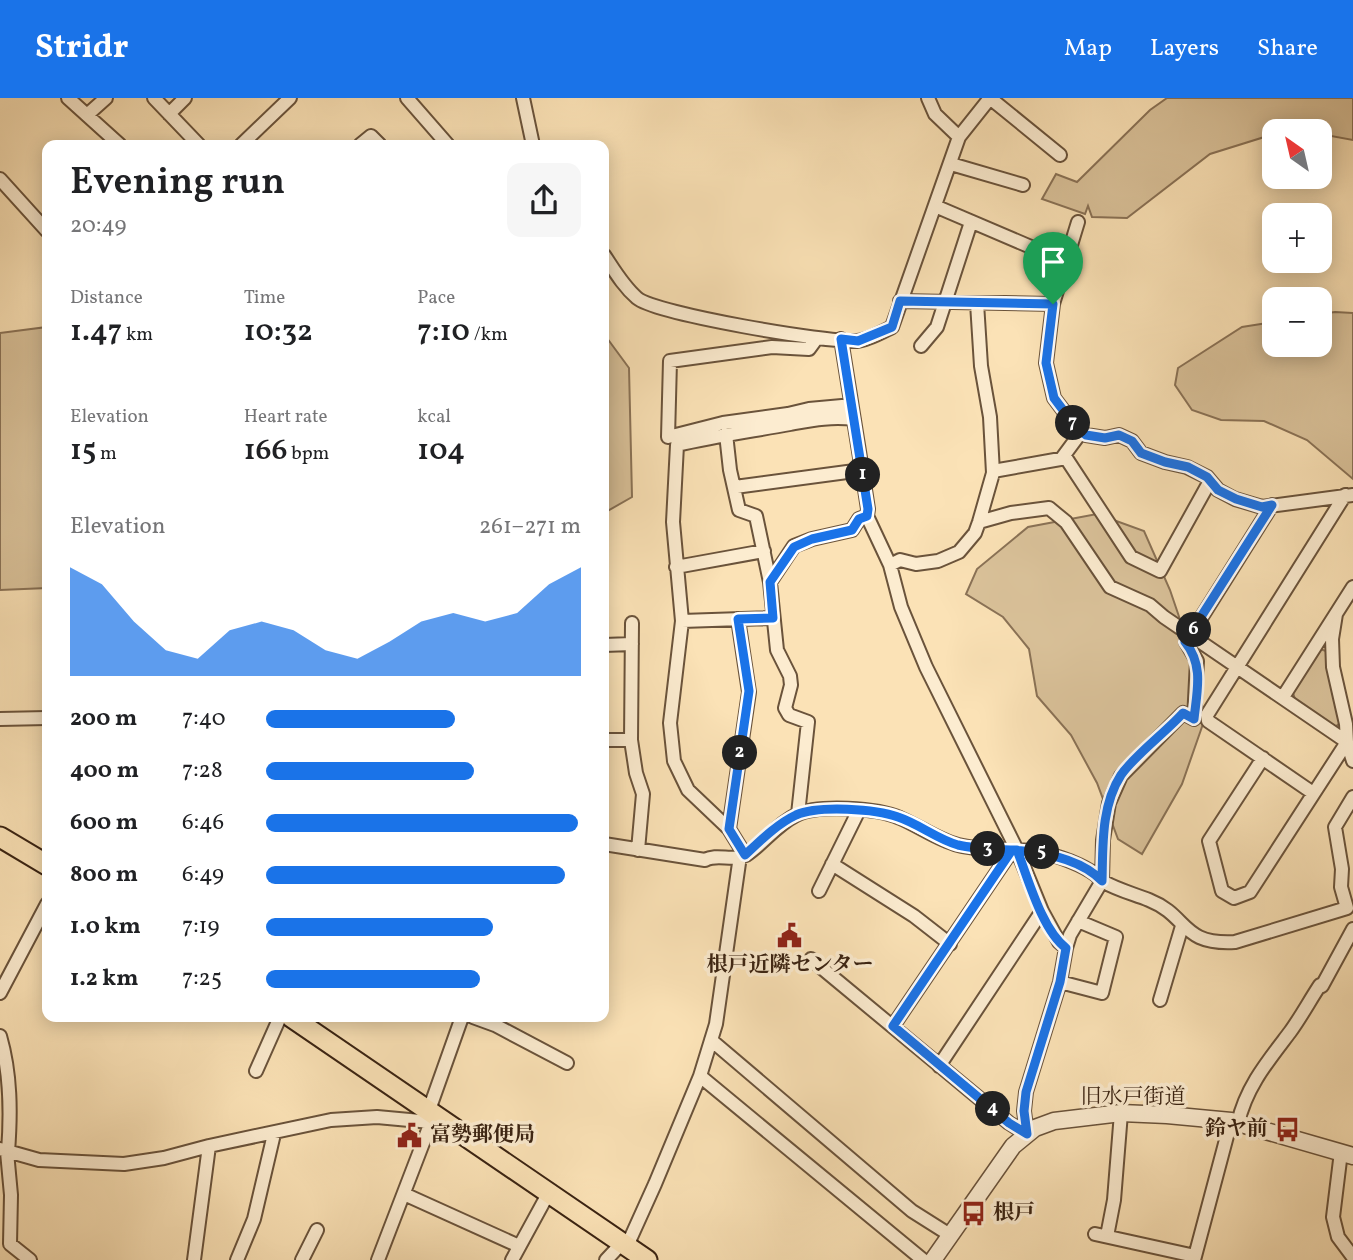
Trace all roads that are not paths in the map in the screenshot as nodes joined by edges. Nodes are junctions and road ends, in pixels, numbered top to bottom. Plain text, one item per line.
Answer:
1 (68, 98) edge
2 (106, 98) edge
3 (154, 98) edge
4 (185, 98) edge
5 (290, 98) edge
6 (407, 98) edge
7 (523, 98) edge
8 (928, 98) edge
9 (169, 114) junction
10 (87, 115) junction
11 (959, 137) junction
12 (114, 140) edge
13 (194, 140) edge
14 (246, 140) edge
15 (444, 140) edge
16 (532, 140) edge
17 (1060, 155) dead end
18 (951, 164) junction
19 (0, 178) edge
20 (1023, 185) dead end
21 (935, 206) junction
22 (971, 222) junction
23 (1078, 222) dead end
24 (42, 225) edge
25 (609, 262) edge
26 (1066, 262) junction
27 (900, 301) junction
28 (945, 302) junction
29 (977, 303) junction
30 (1053, 304) junction
31 (817, 338) junction
32 (841, 339) junction
33 (921, 346) dead end
34 (853, 413) junction
35 (1082, 431) junction
36 (726, 433) junction
37 (1062, 458) junction
38 (862, 470) junction
39 (993, 471) junction
40 (1210, 481) junction
41 (735, 487) junction
42 (1349, 495) edge
43 (1272, 505) junction
44 (867, 516) junction
45 (979, 522) junction
46 (764, 551) junction
47 (890, 565) junction
48 (676, 567) junction
49 (770, 582) junction
50 (1351, 594) edge
51 (1336, 614) junction
52 (773, 618) junction
53 (738, 619) junction
54 (682, 621) junction
55 (632, 623) dead end
56 (1191, 635) junction
57 (632, 644) junction
58 (609, 645) edge
59 (1237, 666) junction
60 (1283, 697) junction
61 (42, 718) edge
62 (0, 719) edge
63 (609, 740) edge
64 (631, 740) junction
65 (1347, 742) junction
66 (1264, 758) junction
67 (1353, 761) edge
68 (1313, 793) junction
69 (1353, 797) edge
70 (859, 810) junction
71 (798, 814) junction
72 (729, 829) junction
73 (0, 838) edge
74 (609, 845) edge
75 (638, 850) junction
76 (1014, 850) junction
77 (743, 856) junction
78 (42, 862) edge
79 (832, 864) junction
80 (1102, 881) junction
81 (819, 891) dead end
82 (1350, 907) edge
83 (1042, 911) junction
84 (42, 913) edge
85 (1079, 921) junction
86 (1182, 926) junction
87 (1353, 929) edge
88 (950, 944) junction
89 (1066, 948) junction
90 (811, 959) dead end
91 (1060, 982) junction
92 (0, 993) edge
93 (1160, 1000) dead end
94 (278, 1022) edge
95 (298, 1022) edge
96 (460, 1022) edge
97 (498, 1022) edge
98 (893, 1026) junction
99 (0, 1036) edge
100 (711, 1040) junction
101 (567, 1063) dead end
102 (939, 1066) junction
103 (256, 1071) dead end
104 (700, 1076) junction
105 (1121, 1113) junction
106 (431, 1115) junction
107 (1234, 1122) junction
108 (274, 1134) junction
109 (1027, 1134) junction
110 (209, 1146) junction
111 (5, 1151) edge
112 (1347, 1154) edge
113 (404, 1194) junction
114 (548, 1194) junction
115 (317, 1230) dead end
116 (950, 1235) junction
117 (624, 1244) junction
118 (519, 1246) junction
119 (1353, 1257) edge
120 (1194, 1258) edge
121 (30, 1260) edge
122 (194, 1260) edge
123 (237, 1260) edge
124 (302, 1260) edge
125 (378, 1260) edge
126 (512, 1260) edge
127 (606, 1260) edge
128 (647, 1260) edge
129 (923, 1260) edge
130 (933, 1260) edge

1 - 10 street
2 - 10 street
3 - 9 street
4 - 9 street
5 - 14 street
6 - 15 street
7 - 16 street
8 - 11 street
9 - 13 street
10 - 12 street
11 - 17 street
11 - 18 street
18 - 20 street
18 - 21 street
19 - 24 street
21 - 22 street
21 - 27 street
22 - 26 street
22 - 28 street
23 - 26 street
25 - 31 street
26 - 30 street
27 - 28 street
27 - 32 street
28 - 29 street
28 - 33 street
29 - 30 street
29 - 39 street
30 - 35 street
31 - 32 street
31 - 34 street
32 - 34 street
34 - 36 street
34 - 38 street
35 - 37 street
35 - 40 street
36 - 41 street
36 - 48 street
37 - 39 street
37 - 40 street
38 - 41 street
38 - 44 street
39 - 45 street
40 - 43 street
41 - 46 street
42 - 43 street
42 - 59 street
43 - 56 street
44 - 47 street
44 - 49 street
45 - 47 street
45 - 56 street
46 - 48 street
46 - 49 street
47 - 76 street
48 - 54 street
49 - 52 street
50 - 51 street
51 - 60 street
51 - 65 street
52 - 53 street
52 - 71 street
53 - 54 street
53 - 72 street
54 - 72 street
55 - 57 street
56 - 59 street
56 - 80 street
57 - 58 street
57 - 64 street
59 - 60 street
59 - 66 street
60 - 65 street
61 - 62 street
63 - 64 street
64 - 75 street
65 - 67 street
65 - 68 street
66 - 68 street
66 - 68 street
69 - 82 street
70 - 71 street
70 - 76 street
70 - 79 street
71 - 77 street
72 - 77 street
73 - 78 main road
74 - 75 street
75 - 77 street
76 - 80 street
76 - 83 street
76 - 88 street
77 - 100 street
79 - 81 street
79 - 88 street
80 - 85 street
80 - 86 street
82 - 86 street
83 - 89 street
83 - 102 street
84 - 92 street
85 - 89 street
85 - 91 street
86 - 93 street
87 - 107 street
88 - 98 street
89 - 91 street
90 - 98 street
91 - 109 street
94 - 103 street
95 - 106 main road
96 - 106 street
97 - 101 street
98 - 102 street
99 - 111 street
100 - 104 street
100 - 116 street
102 - 109 street
104 - 117 street
104 - 129 street
105 - 107 street, 旧水戸街道
105 - 109 street, 旧水戸街道
105 - 120 street
106 - 108 street
106 - 113 street
106 - 114 main road
107 - 112 street, 旧水戸街道
107 - 120 street
108 - 110 street
108 - 123 street
109 - 116 street, 旧水戸街道
110 - 111 street
110 - 122 street
111 - 121 street
112 - 119 street
113 - 118 street
113 - 125 street
114 - 117 main road
114 - 118 street
115 - 124 street
116 - 130 street, 旧水戸街道
117 - 127 street
117 - 128 main road
118 - 126 street

